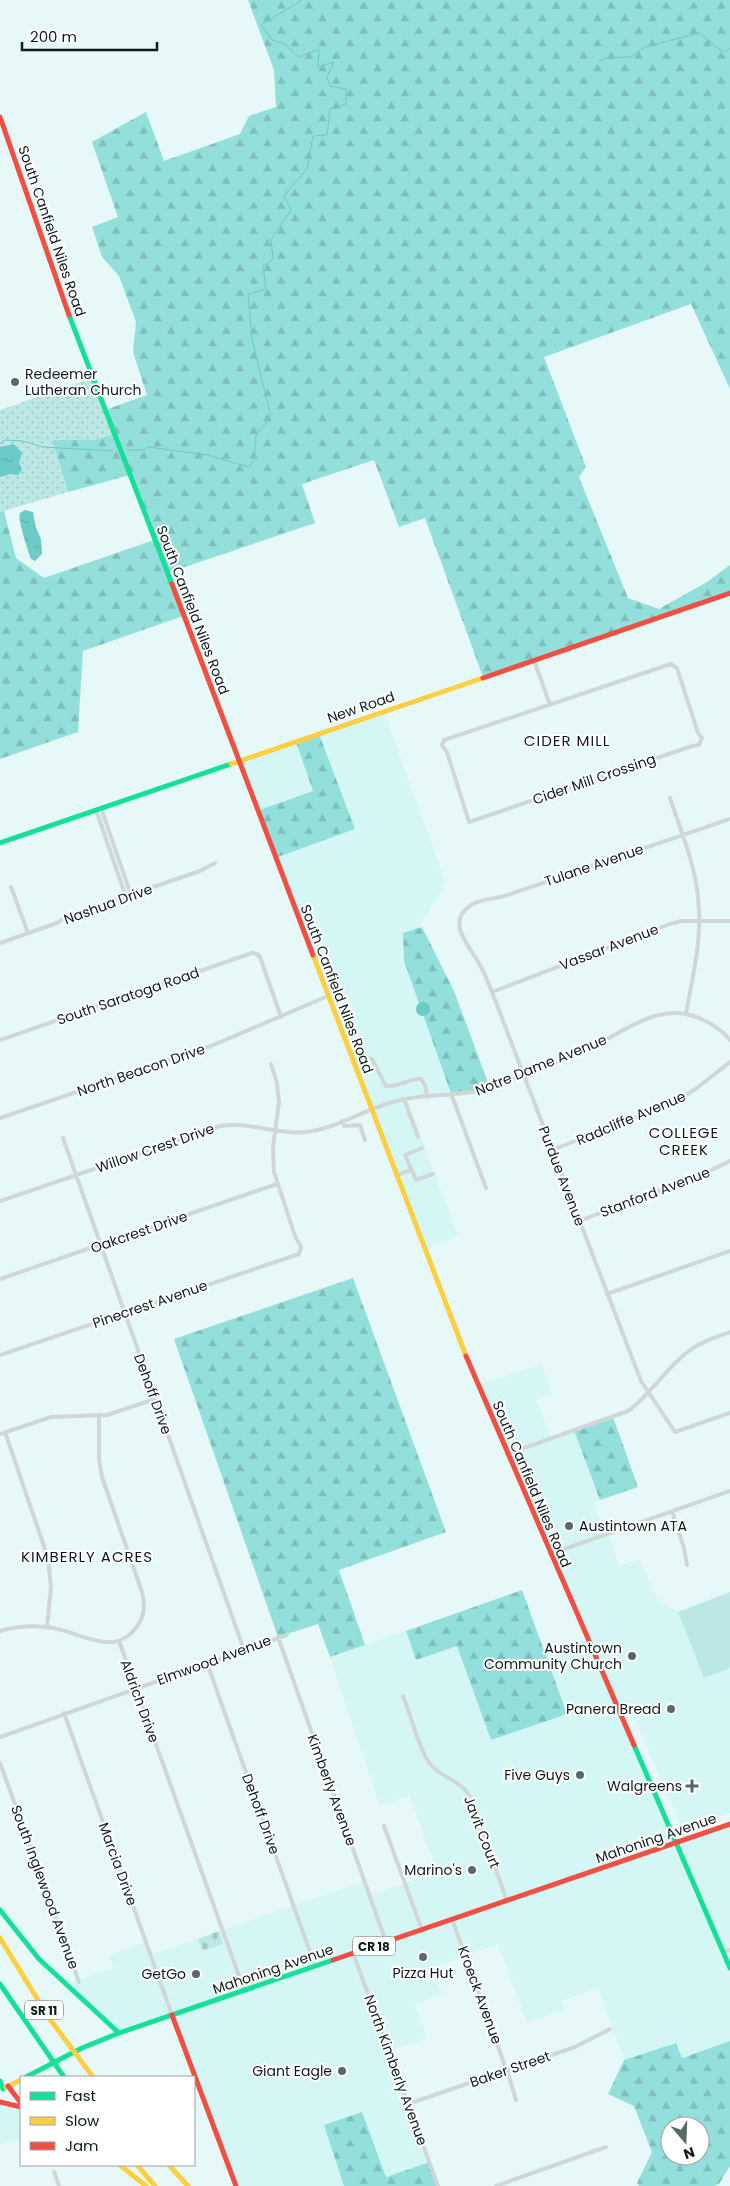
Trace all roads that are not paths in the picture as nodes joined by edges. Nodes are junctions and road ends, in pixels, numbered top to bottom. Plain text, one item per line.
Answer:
1 (0, 117) edge
2 (730, 593) edge
3 (534, 660) junction
4 (550, 706) junction
5 (238, 762) junction
6 (670, 798) dead end
7 (98, 809) junction
8 (730, 819) edge
9 (682, 835) junction
10 (0, 843) edge
11 (214, 863) dead end
12 (11, 887) dead end
13 (128, 896) junction
14 (462, 916) joint
15 (700, 921) junction
16 (730, 921) edge
17 (28, 933) junction
18 (0, 943) edge
19 (492, 992) junction
20 (328, 996) junction
21 (686, 1014) junction
22 (281, 1017) junction
23 (0, 1040) edge
24 (730, 1040) edge
25 (353, 1062) junction
26 (730, 1062) edge
27 (271, 1064) dead end
28 (523, 1074) junction
29 (452, 1096) junction
30 (427, 1097) junction
31 (404, 1099) junction
32 (371, 1109) junction
33 (0, 1118) edge
34 (342, 1121) junction
35 (276, 1130) junction
36 (418, 1137) dead end
37 (63, 1138) dead end
38 (365, 1140) dead end
39 (422, 1148) dead end
40 (552, 1150) junction
41 (730, 1161) edge
42 (411, 1170) junction
43 (433, 1174) dead end
44 (75, 1175) junction
45 (397, 1175) junction
46 (277, 1184) junction
47 (486, 1188) dead end
48 (0, 1201) edge
49 (579, 1221) junction
50 (100, 1245) junction
51 (730, 1251) edge
52 (0, 1279) edge
53 (607, 1294) junction
54 (124, 1313) junction
55 (730, 1332) edge
56 (0, 1355) edge
57 (648, 1394) junction
58 (154, 1399) junction
59 (730, 1413) edge
60 (99, 1415) junction
61 (2, 1433) edge
62 (507, 1454) junction
63 (730, 1491) edge
64 (672, 1511) junction
65 (550, 1554) junction
66 (687, 1565) dead end
67 (46, 1627) junction
68 (0, 1631) edge
69 (287, 1635) dead end
70 (278, 1637) junction
71 (119, 1641) junction
72 (244, 1650) junction
73 (207, 1662) junction
74 (136, 1688) junction
75 (403, 1696) dead end
76 (64, 1713) junction
77 (0, 1736) edge
78 (0, 1763) edge
79 (730, 1824) edge
80 (384, 1826) dead end
81 (676, 1843) junction
82 (507, 1901) junction
83 (0, 1910) edge
84 (452, 1919) junction
85 (422, 1930) junction
86 (0, 1938) edge
87 (386, 1942) junction
88 (730, 1950) edge
89 (723, 1952) junction
90 (353, 1953) junction
91 (728, 1960) edge
92 (315, 1966) junction
93 (730, 1968) edge
94 (80, 1982) dead end
95 (0, 1984) edge
96 (244, 1990) junction
97 (172, 2015) junction
98 (610, 2029) dead end
99 (119, 2033) junction
100 (507, 2070) junction
101 (28, 2076) edge
102 (63, 2076) edge
103 (92, 2076) edge
104 (195, 2076) edge
105 (195, 2076) edge
106 (0, 2080) edge
107 (20, 2080) edge
108 (4, 2088) edge
109 (516, 2100) dead end
110 (0, 2102) edge
111 (20, 2104) edge
112 (408, 2104) junction
113 (20, 2105) edge
114 (606, 2147) dead end
115 (121, 2166) edge
116 (138, 2166) edge
117 (169, 2166) edge
118 (54, 2172) dead end
119 (59, 2186) edge
120 (146, 2186) edge
121 (155, 2186) edge
122 (188, 2186) edge
123 (236, 2186) edge
124 (438, 2186) edge
125 (496, 2186) edge

1 - 5 main road, South Canfield Niles Road
2 - 3 main road, New Road
3 - 4 street
3 - 5 main road, New Road
4 - 4 street, Cider Mill Crossing
5 - 7 main road, New Road
5 - 20 main road, South Canfield Niles Road
6 - 9 street
7 - 10 main road, New Road
7 - 13 street
8 - 9 street, Tulane Avenue
9 - 14 street, Tulane Avenue
9 - 15 street
11 - 13 street, Nashua Drive
12 - 17 street
13 - 17 street, Nashua Drive
14 - 19 street, Purdue Avenue
15 - 16 street, Vassar Avenue
15 - 19 street, Vassar Avenue
15 - 21 street
17 - 18 street, Nashua Drive
19 - 28 street, Purdue Avenue
20 - 22 street, North Beacon Drive
20 - 25 main road, South Canfield Niles Road
21 - 24 street, Notre Dame Avenue
21 - 28 street, Notre Dame Avenue
22 - 23 street, South Saratoga Road
22 - 33 street, North Beacon Drive
25 - 30 street
25 - 32 main road, South Canfield Niles Road
26 - 40 street, Radcliffe Avenue
27 - 35 street
28 - 29 street, Notre Dame Avenue
28 - 40 street, Purdue Avenue
29 - 30 street, Notre Dame Avenue
29 - 47 street
30 - 31 street, Notre Dame Avenue
31 - 32 street, Notre Dame Avenue
31 - 36 street
32 - 34 street, Willow Crest Drive
32 - 45 main road, South Canfield Niles Road
34 - 35 street, Willow Crest Drive
34 - 38 street
35 - 44 street, Willow Crest Drive
35 - 46 street
37 - 44 street, Dehoff Drive
39 - 42 street
40 - 49 street, Purdue Avenue
41 - 49 street, Stanford Avenue
42 - 43 street
42 - 45 street
44 - 48 street, Willow Crest Drive
44 - 50 street, Dehoff Drive
45 - 62 main road, South Canfield Niles Road
46 - 50 street, Oakcrest Drive
46 - 54 street, Pinecrest Avenue
49 - 53 street, Purdue Avenue
50 - 52 street, Oakcrest Drive
50 - 54 street, Dehoff Drive
51 - 53 street
53 - 57 street, Purdue Avenue
54 - 56 street, Pinecrest Avenue
54 - 58 street, Dehoff Drive
55 - 57 street
57 - 59 street, Purdue Avenue
57 - 62 street
58 - 60 street
58 - 72 street, Dehoff Drive
60 - 61 street
60 - 71 street, Aldrich Drive
61 - 67 street
62 - 65 main road, South Canfield Niles Road
63 - 64 street
64 - 65 street
64 - 66 street
65 - 81 main road, South Canfield Niles Road
67 - 68 street
67 - 71 street
69 - 70 street, Elmwood Avenue
70 - 72 street, Elmwood Avenue
70 - 87 street, Kimberly Avenue
71 - 74 street, Aldrich Drive
72 - 73 street, Elmwood Avenue
73 - 74 street, Elmwood Avenue
73 - 92 street, Dehoff Drive
74 - 76 street, Elmwood Avenue
74 - 96 street, Aldrich Drive
75 - 82 street, Javit Court
76 - 77 street, Elmwood Avenue
76 - 97 street, Marcia Drive
78 - 94 street, South Inglewood Avenue
79 - 81 main road, Mahoning Avenue / CR 18
80 - 85 street
81 - 82 main road, Mahoning Avenue / CR 18
81 - 89 main road, South Canfield Niles Road
82 - 84 main road, Mahoning Avenue / CR 18
83 - 99 main road
84 - 85 main road, Mahoning Avenue / CR 18
84 - 100 street, Kroeck Avenue
85 - 87 main road, Mahoning Avenue / CR 18
86 - 103 main road, SR 11
87 - 90 main road, Mahoning Avenue / CR 18
88 - 89 street
89 - 91 main road, South Canfield Niles Road
90 - 92 main road, Mahoning Avenue / CR 18
90 - 112 street, North Kimberly Avenue
91 - 93 main road, South Canfield Niles Road
92 - 96 main road, Mahoning Avenue / CR 18
95 - 102 main road, SR 11
96 - 97 main road, Mahoning Avenue / CR 18
97 - 99 main road, Mahoning Avenue / CR 18
97 - 105 main road
98 - 100 street, Baker Street
99 - 101 main road, Mahoning Avenue / CR 18
100 - 109 street, Kroeck Avenue
100 - 112 street, Baker Street
104 - 123 main road
106 - 108 main road
107 - 108 main road
108 - 111 main road
110 - 113 main road
112 - 124 street, North Kimberly Avenue
114 - 125 street
115 - 120 main road
116 - 121 main road
117 - 122 main road
118 - 119 street

